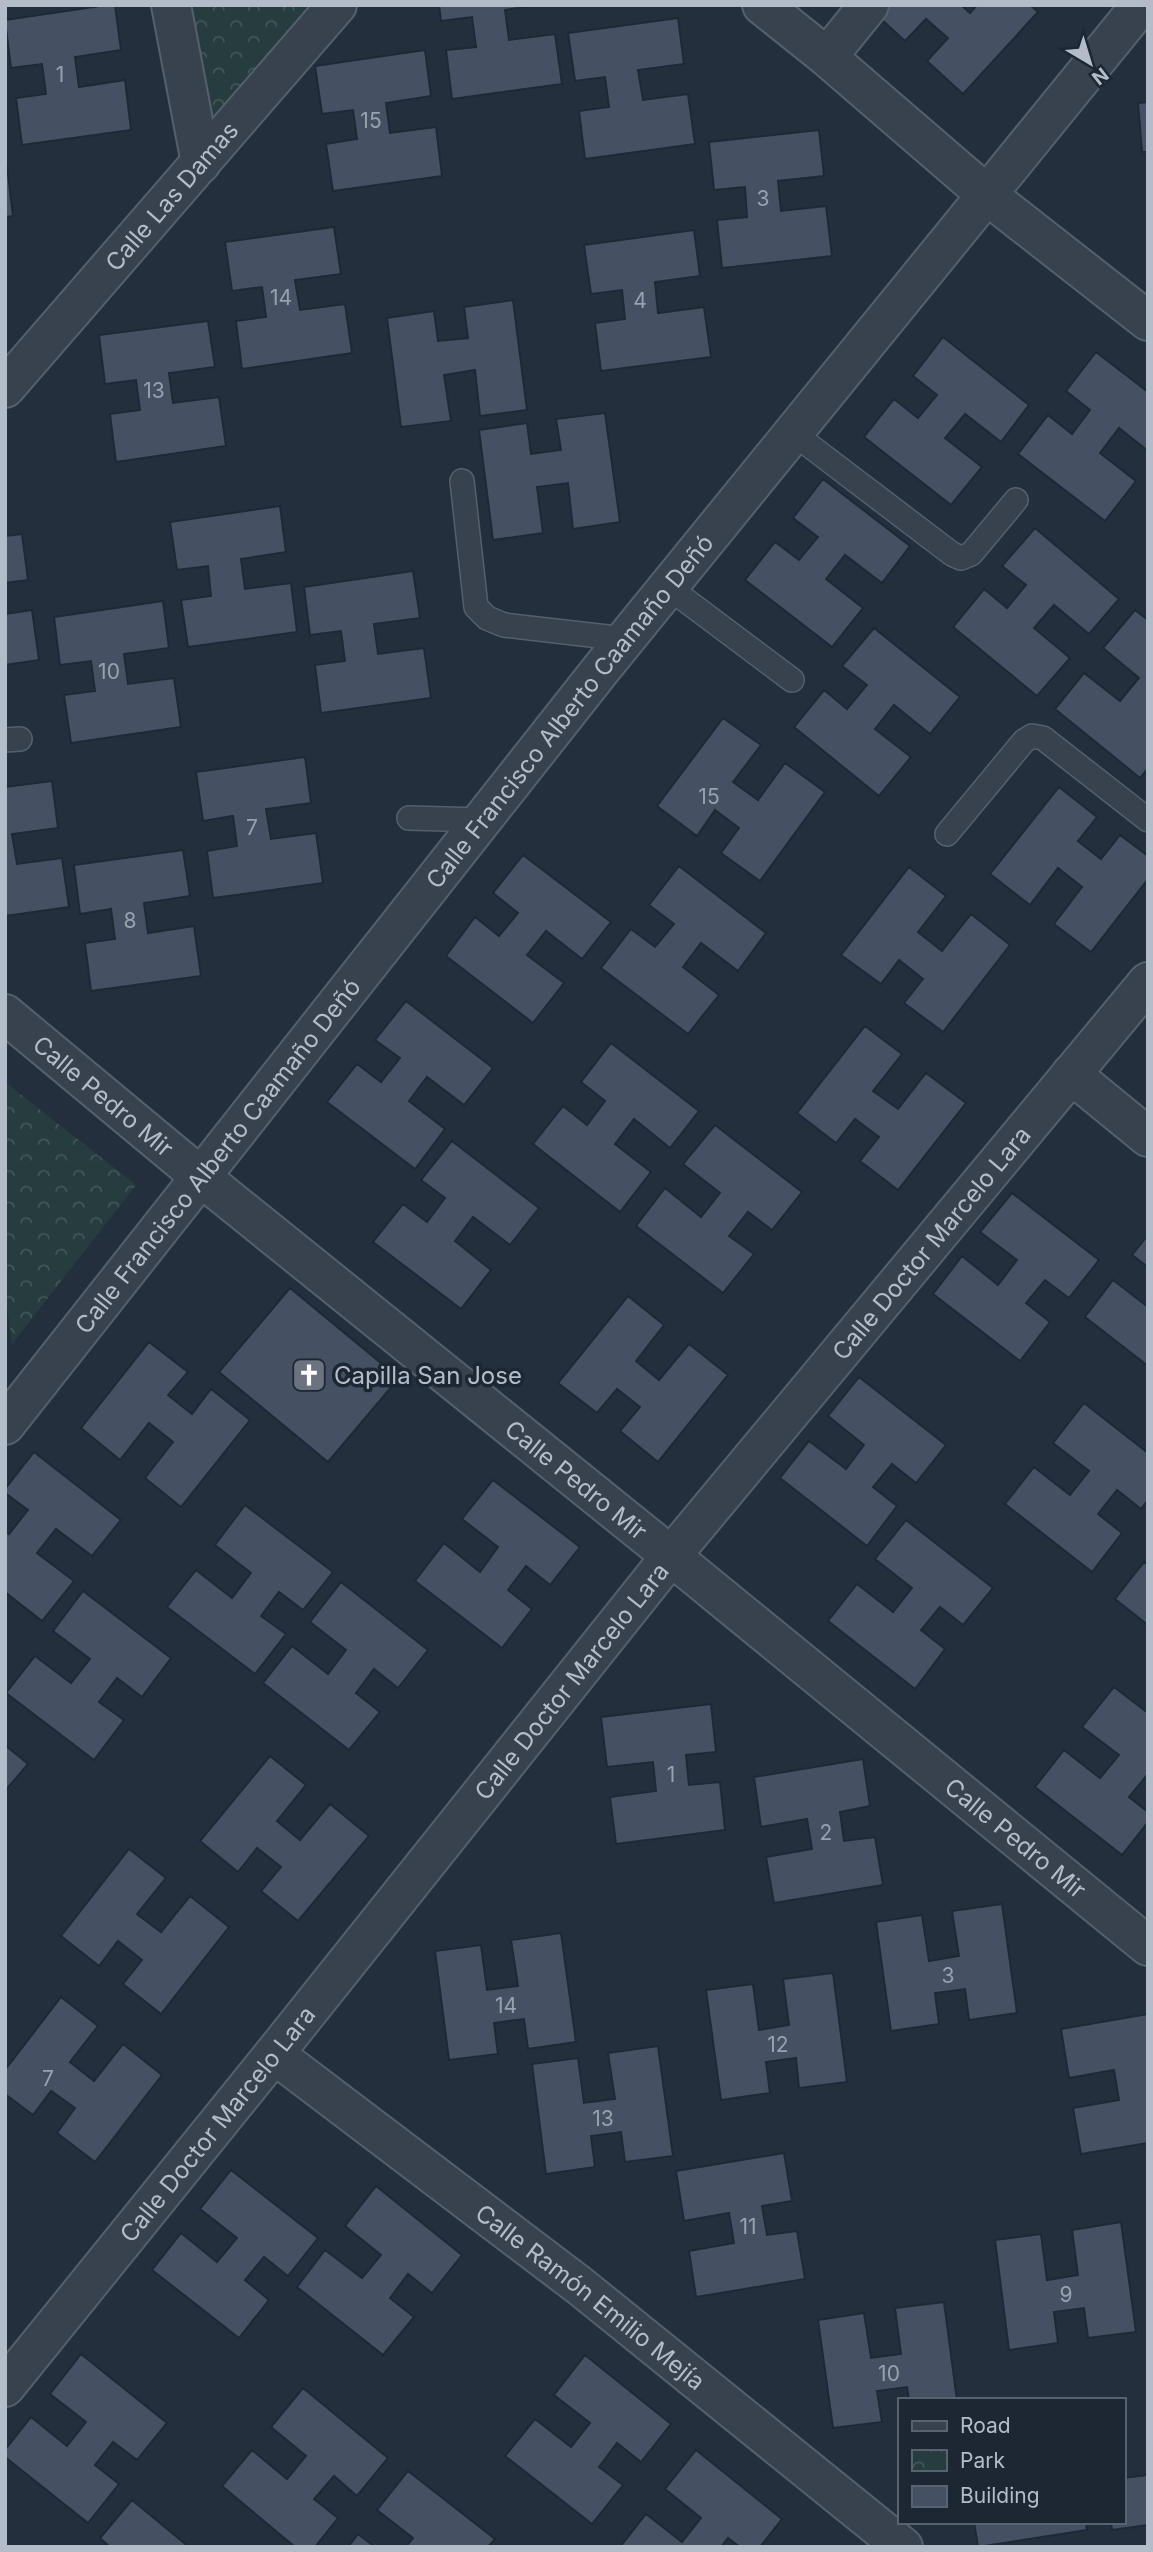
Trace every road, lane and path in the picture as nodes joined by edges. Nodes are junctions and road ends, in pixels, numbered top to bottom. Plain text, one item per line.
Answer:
1 (171, 5) edge
2 (337, 5) edge
3 (762, 5) edge
4 (869, 5) edge
5 (1141, 13) edge
6 (827, 57) junction
7 (201, 163) junction
8 (987, 195) junction
9 (1148, 321) edge
10 (5, 388) edge
11 (793, 433) junction
12 (462, 481) dead end
13 (1016, 499) dead end
14 (668, 587) junction
15 (625, 639) junction
16 (792, 680) dead end
17 (409, 818) dead end
18 (482, 820) junction
19 (1148, 820) edge
20 (947, 834) dead end
21 (1148, 982) edge
22 (5, 1014) edge
23 (1071, 1074) junction
24 (1148, 1137) edge
25 (201, 1177) junction
26 (5, 1425) edge
27 (671, 1556) junction
28 (1148, 1946) edge
29 (274, 2054) junction
30 (5, 2387) edge
31 (903, 2547) edge

1 - 7 street
2 - 7 street, Calle Las Damas
3 - 6 street
4 - 6 street
5 - 8 street, Calle Francisco Alberto Caamaño Deñó
6 - 8 street
7 - 10 street, Calle Las Damas
8 - 9 street
8 - 11 street, Calle Francisco Alberto Caamaño Deñó
11 - 13 lane
11 - 14 street, Calle Francisco Alberto Caamaño Deñó
12 - 15 lane
14 - 15 street, Calle Francisco Alberto Caamaño Deñó
14 - 16 lane
15 - 18 street, Calle Francisco Alberto Caamaño Deñó
17 - 18 lane
18 - 25 street, Calle Francisco Alberto Caamaño Deñó
19 - 20 lane
21 - 23 street, Calle Doctor Marcelo Lara
22 - 25 street, Calle Pedro Mir
23 - 24 street
23 - 27 street, Calle Doctor Marcelo Lara
25 - 26 street, Calle Francisco Alberto Caamaño Deñó
25 - 27 street, Calle Pedro Mir
27 - 28 street, Calle Pedro Mir
27 - 29 street, Calle Doctor Marcelo Lara
29 - 30 street, Calle Doctor Marcelo Lara
29 - 31 street, Calle Ramón Emilio Mejía

